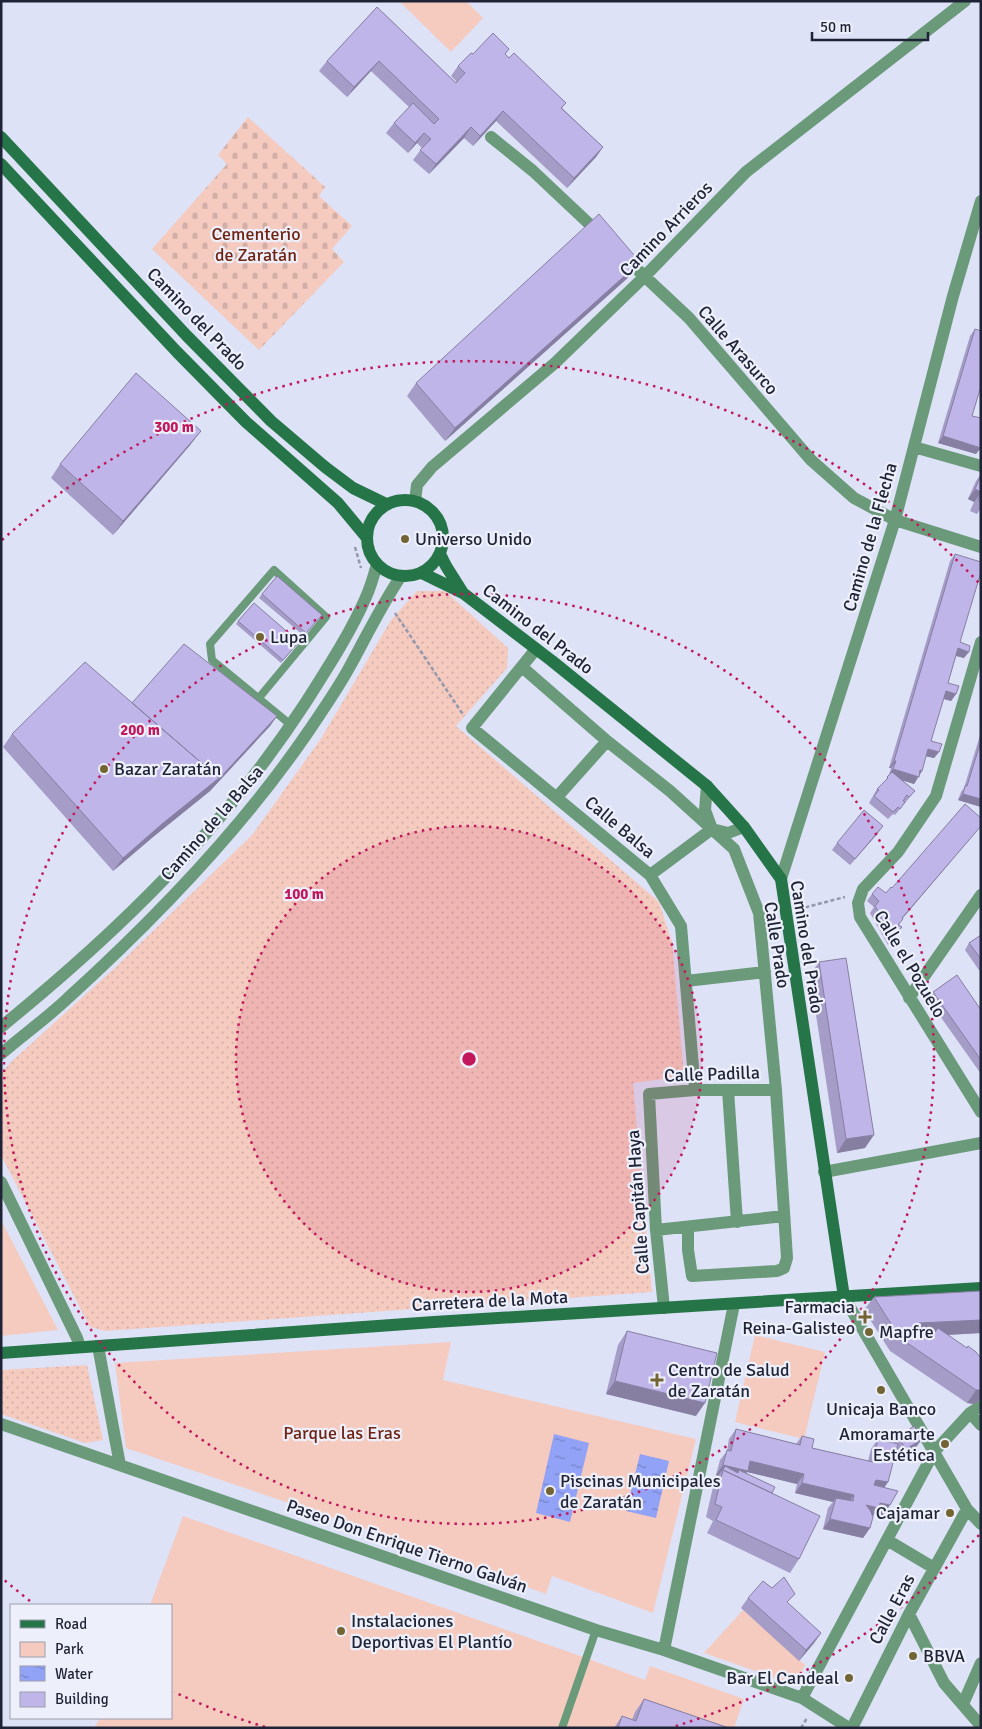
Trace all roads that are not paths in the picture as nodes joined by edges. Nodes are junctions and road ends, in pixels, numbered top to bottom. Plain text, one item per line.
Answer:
1 (964, 1) edge
2 (1, 137) edge
3 (491, 137) edge
4 (1, 164) edge
5 (981, 201) edge
6 (644, 277) junction
7 (914, 447) junction
8 (981, 466) edge
9 (415, 501) junction
10 (386, 504) junction
11 (895, 520) junction
12 (367, 538) junction
13 (981, 547) edge
14 (440, 554) junction
15 (377, 564) junction
16 (422, 573) junction
17 (401, 576) junction
18 (463, 593) junction
19 (981, 642) edge
20 (536, 649) junction
21 (522, 667) junction
22 (258, 699) junction
23 (290, 725) junction
24 (607, 741) junction
25 (707, 786) junction
26 (557, 798) junction
27 (744, 827) junction
28 (712, 829) junction
29 (650, 875) junction
30 (781, 879) junction
31 (981, 895) edge
32 (766, 972) junction
33 (686, 981) junction
34 (909, 998) junction
35 (1, 1028) edge
36 (1, 1054) edge
37 (695, 1090) junction
38 (728, 1090) junction
39 (776, 1090) junction
40 (649, 1094) joint
41 (981, 1112) edge
42 (981, 1143) edge
43 (824, 1172) junction
44 (1, 1182) edge
45 (784, 1216) junction
46 (737, 1222) junction
47 (688, 1227) junction
48 (656, 1230) junction
49 (981, 1288) edge
50 (844, 1297) junction
51 (734, 1304) junction
52 (664, 1308) junction
53 (98, 1346) junction
54 (80, 1347) junction
55 (1, 1353) edge
56 (981, 1406) edge
57 (970, 1413) junction
58 (1, 1424) edge
59 (981, 1425) edge
60 (934, 1452) junction
61 (120, 1464) junction
62 (967, 1509) junction
63 (981, 1524) edge
64 (887, 1540) junction
65 (934, 1568) junction
66 (909, 1614) junction
67 (596, 1630) junction
68 (664, 1650) junction
69 (981, 1663) edge
70 (802, 1698) junction
71 (963, 1704) junction
72 (981, 1726) edge
73 (562, 1728) edge
74 (850, 1728) edge

1 - 6 street, Camino Arrieros
2 - 10 main road, Camino del Prado
3 - 6 street, Calle Arasurco
4 - 12 main road, Camino del Prado
5 - 7 street, Camino de la Flecha
6 - 9 street, Camino Arrieros
6 - 11 street, Calle Arasurco
7 - 8 street
7 - 11 street, Camino de la Flecha
9 - 10 main road
9 - 14 main road
10 - 12 main road
11 - 13 street, Calle Arasurco
11 - 30 street, Camino de la Flecha
12 - 15 main road
14 - 16 main road
14 - 18 main road, Camino del Prado
15 - 17 main road
15 - 23 street, Camino de la Balsa
16 - 17 main road
16 - 18 main road, Camino del Prado
17 - 36 street, Camino de la Balsa
18 - 20 main road, Camino del Prado
19 - 34 street, Calle el Pozuelo
20 - 21 street
20 - 25 main road, Camino del Prado
21 - 24 street, Calle Prado
21 - 26 street, Calle Balsa
22 - 22 lane
22 - 23 lane
23 - 35 street, Camino de la Balsa
24 - 26 street
24 - 28 street, Calle Prado
25 - 27 main road, Camino del Prado
25 - 28 street
26 - 29 street, Calle Balsa
27 - 28 street
27 - 30 main road, Camino del Prado
28 - 29 street
28 - 32 street, Calle Prado
29 - 33 street, Calle Balsa
30 - 43 main road, Camino del Prado
31 - 34 street
32 - 33 street
32 - 39 street, Calle Prado
33 - 37 street, Calle Balsa
34 - 41 street, Calle el Pozuelo
37 - 38 street, Calle Padilla
37 - 40 street, Calle Padilla
38 - 39 street, Calle Padilla
38 - 46 street
39 - 45 street, Calle Prado
40 - 48 street, Calle Capitán Haya
42 - 43 street
43 - 50 main road, Camino del Prado
44 - 54 street
45 - 46 street
45 - 47 street, Calle Prado
46 - 47 street
47 - 48 street
48 - 52 street, Calle Capitán Haya
49 - 50 main road, Carretera de la Mota
50 - 51 main road, Carretera de la Mota
50 - 60 street
51 - 52 main road, Carretera de la Mota
51 - 68 street
52 - 53 main road, Carretera de la Mota
53 - 54 main road, Carretera de la Mota
53 - 61 street
54 - 55 main road, Carretera de la Mota
56 - 57 street
57 - 59 street
57 - 60 street
58 - 61 street, Paseo Don Enrique Tierno Galván
60 - 62 street
60 - 64 street
61 - 67 street, Paseo Don Enrique Tierno Galván
62 - 63 street
62 - 65 street, Calle Eras
64 - 65 street
64 - 70 street
65 - 66 street, Calle Eras
66 - 71 street
66 - 74 street, Calle Eras
67 - 68 street, Paseo Don Enrique Tierno Galván
67 - 73 lane
68 - 70 street, Paseo Don Enrique Tierno Galván
69 - 71 street
70 - 74 street, Paseo Don Enrique Tierno Galván
71 - 72 street

